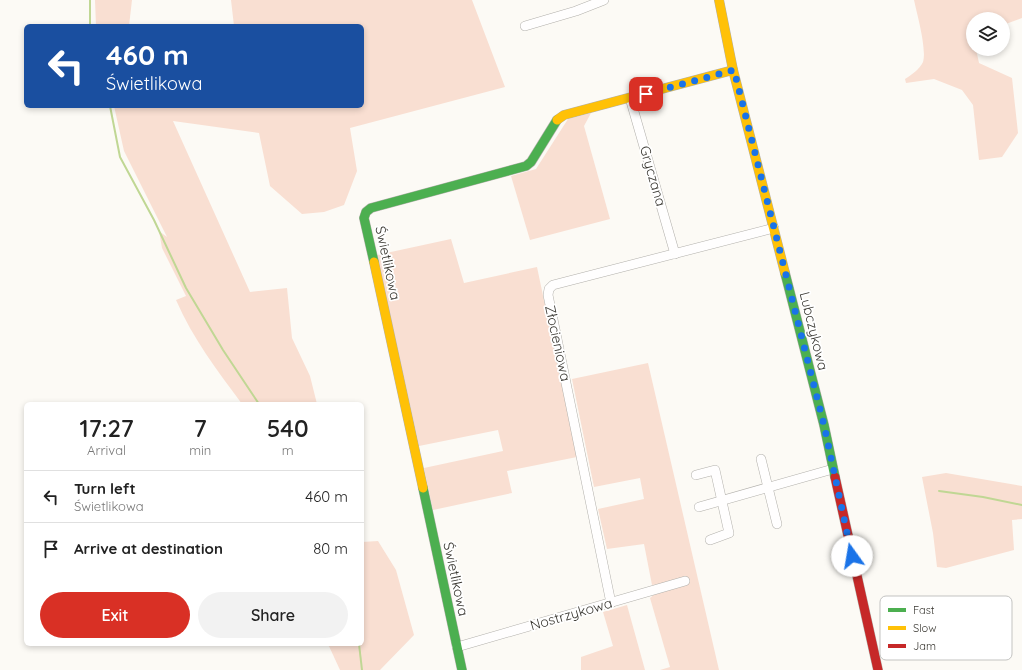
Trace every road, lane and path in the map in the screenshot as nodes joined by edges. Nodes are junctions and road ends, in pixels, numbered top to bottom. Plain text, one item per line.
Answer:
1 (604, 0) edge
2 (719, 0) edge
3 (525, 26) dead end
4 (734, 70) junction
5 (630, 98) junction
6 (774, 228) junction
7 (675, 254) junction
8 (761, 459) dead end
9 (833, 469) junction
10 (696, 475) dead end
11 (769, 488) junction
12 (722, 502) junction
13 (700, 507) dead end
14 (777, 524) dead end
15 (710, 540) dead end
16 (685, 582) dead end
17 (611, 603) junction
18 (457, 647) junction
19 (462, 670) edge
20 (878, 670) edge

1 - 3 street
2 - 4 street, Lubczykowa
4 - 5 street, Świetlikowa
4 - 6 street, Lubczykowa
5 - 7 street, Gryczana
5 - 18 street, Świetlikowa
6 - 7 street, Złocieniowa
6 - 9 street, Lubczykowa
7 - 17 street, Złocieniowa
8 - 11 street
9 - 11 street
9 - 20 street, Lubczykowa
10 - 12 street
11 - 12 street
11 - 14 street
12 - 13 street
12 - 15 street
16 - 17 street, Nostrzykowa
17 - 18 street, Nostrzykowa
18 - 19 street, Świetlikowa

